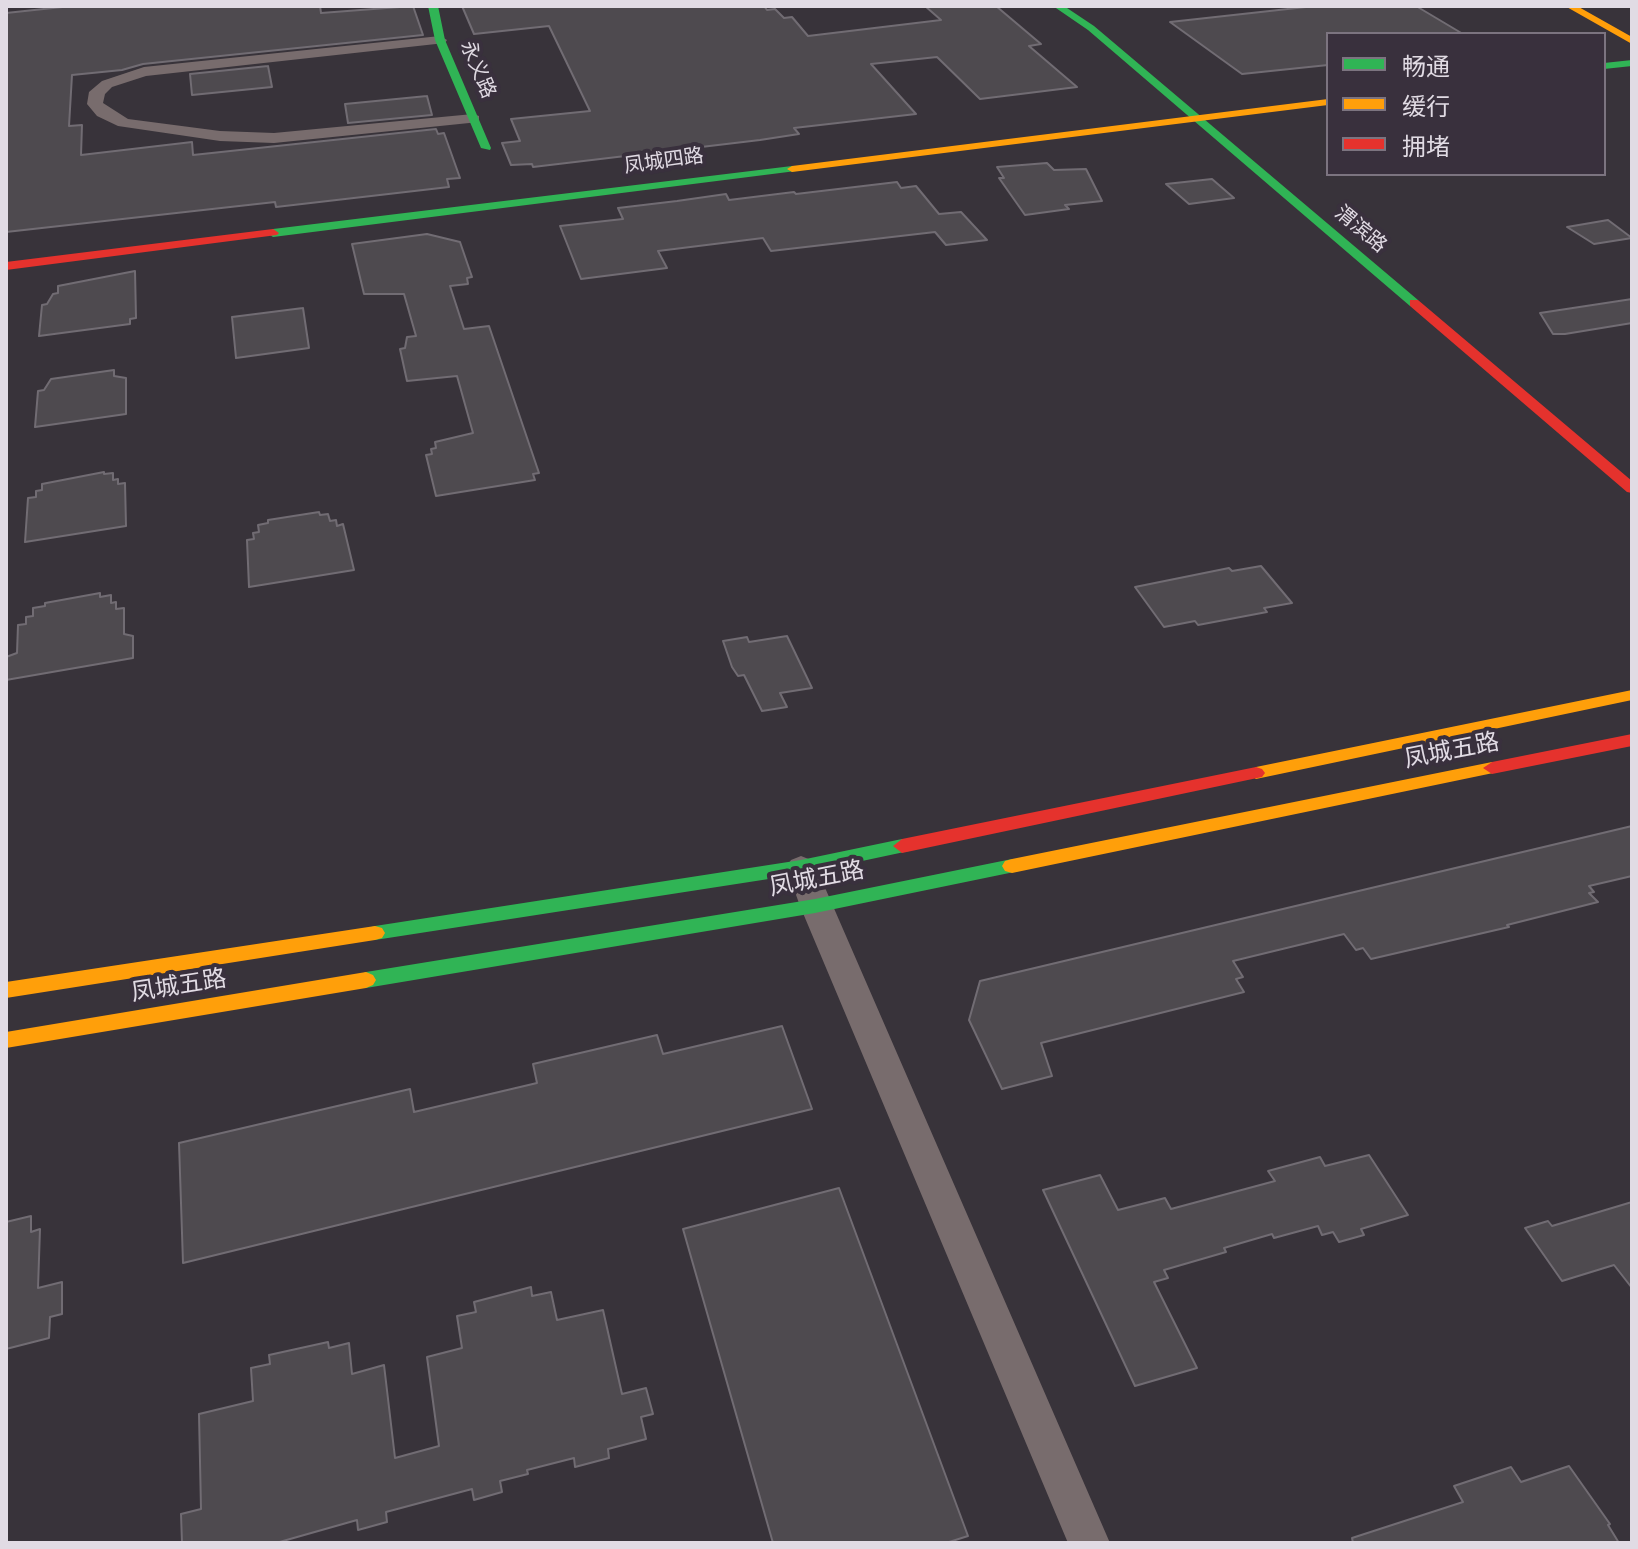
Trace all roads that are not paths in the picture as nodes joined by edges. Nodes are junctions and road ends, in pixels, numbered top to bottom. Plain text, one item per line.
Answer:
1 (433, 6) edge
2 (1058, 6) edge
3 (1083, 6) edge
4 (1570, 6) edge
5 (440, 40) junction
6 (1632, 41) edge
7 (1632, 55) edge
8 (1606, 59) edge
9 (1632, 63) edge
10 (1606, 66) edge
11 (1326, 94) edge
12 (1326, 102) edge
13 (1202, 114) junction
14 (473, 119) junction
15 (486, 148) dead end
16 (1352, 226) dead end
17 (6, 252) edge
18 (6, 266) edge
19 (1632, 489) edge
20 (1632, 695) edge
21 (1632, 740) edge
22 (801, 867) junction
23 (815, 906) junction
24 (6, 990) edge
25 (6, 1040) edge
26 (1089, 1543) edge

1 - 5 street, 永义路
2 - 13 street, 渭滨路
3 - 13 street, 渭滨路
4 - 6 street
5 - 14 street, 永义路
5 - 14 street
7 - 8 street
9 - 10 street
11 - 13 street, 凤城四路
12 - 13 street, 凤城四路
13 - 16 street, 渭滨路
13 - 17 street, 凤城四路
13 - 18 street, 凤城四路
13 - 19 street, 渭滨路
14 - 15 street, 永义路
20 - 22 street, 凤城五路
21 - 23 street, 凤城五路
22 - 23 street
22 - 24 street, 凤城五路
23 - 25 street, 凤城五路
23 - 26 street

